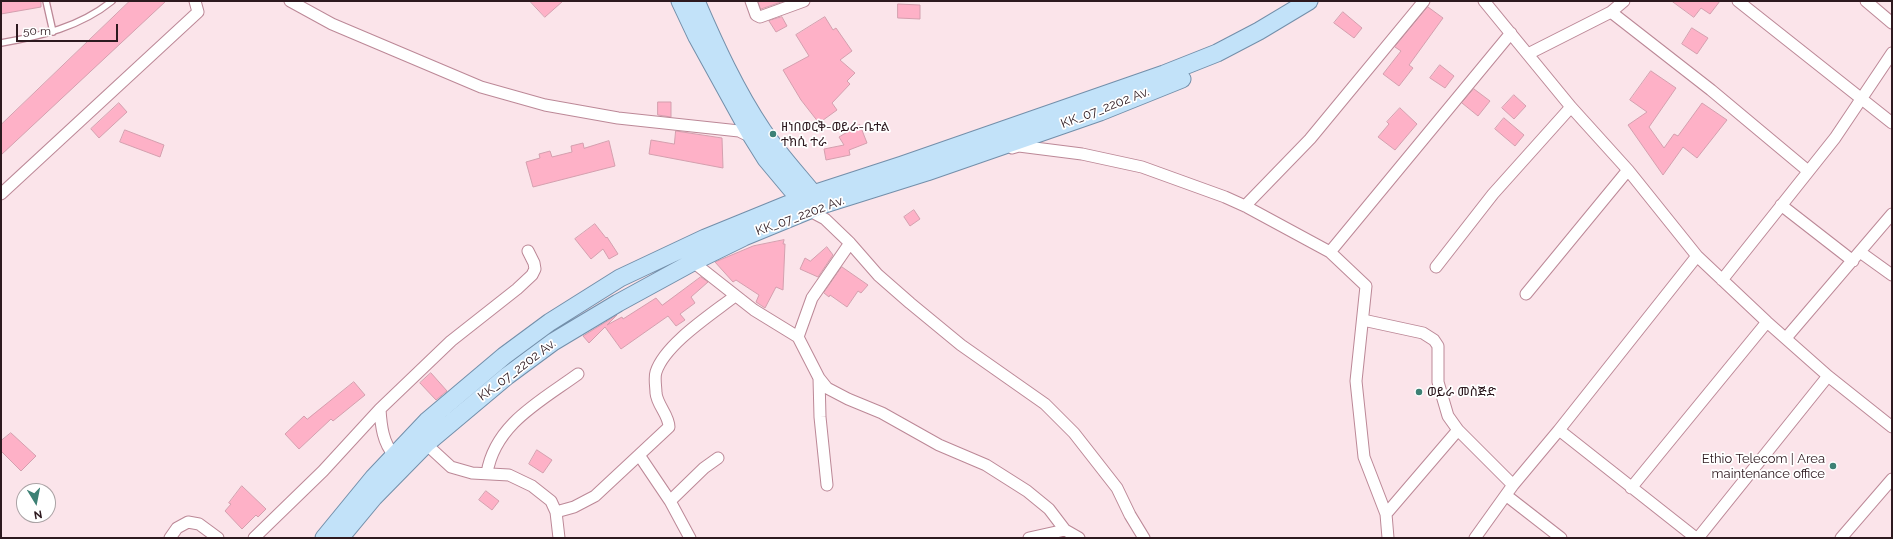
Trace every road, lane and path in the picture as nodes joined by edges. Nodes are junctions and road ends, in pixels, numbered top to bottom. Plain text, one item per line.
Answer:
1 (46, 1) edge
2 (112, 1) edge
3 (195, 1) edge
4 (290, 1) edge
5 (680, 1) edge
6 (696, 1) edge
7 (751, 1) edge
8 (804, 1) edge
9 (1309, 1) edge
10 (1324, 1) edge
11 (1424, 1) edge
12 (1484, 1) edge
13 (1624, 1) edge
14 (1738, 1) edge
15 (1866, 1) edge
16 (1611, 12) junction
17 (1892, 23) edge
18 (53, 32) junction
19 (1511, 33) junction
20 (1, 43) edge
21 (1892, 53) edge
22 (1528, 54) junction
23 (1861, 100) junction
24 (1571, 107) junction
25 (1892, 122) edge
26 (757, 132) junction
27 (1628, 170) junction
28 (1808, 171) junction
29 (927, 172) junction
30 (1, 194) edge
31 (1781, 205) junction
32 (814, 206) junction
33 (1245, 206) junction
34 (1892, 214) edge
35 (850, 243) junction
36 (528, 251) dead end
37 (1330, 252) junction
38 (1860, 252) junction
39 (1697, 256) junction
40 (1853, 261) junction
41 (693, 262) junction
42 (1436, 267) dead end
43 (1892, 275) edge
44 (1722, 280) junction
45 (1526, 294) dead end
46 (735, 296) junction
47 (1363, 320) junction
48 (1767, 322) junction
49 (798, 336) junction
50 (1786, 338) junction
51 (578, 374) dead end
52 (1828, 376) junction
53 (819, 378) junction
54 (380, 409) junction
55 (1892, 426) edge
56 (1458, 430) junction
57 (1559, 430) junction
58 (426, 444) junction
59 (394, 455) junction
60 (639, 456) junction
61 (718, 458) dead end
62 (487, 473) junction
63 (1892, 479) edge
64 (828, 485) dead end
65 (1513, 485) junction
66 (1631, 488) junction
67 (1507, 496) junction
68 (670, 502) junction
69 (556, 512) junction
70 (1386, 514) junction
71 (1065, 530) junction
72 (170, 538) edge
73 (218, 538) edge
74 (254, 538) edge
75 (324, 538) edge
76 (340, 538) edge
77 (559, 538) edge
78 (690, 538) edge
79 (1029, 538) edge
80 (1079, 538) edge
81 (1144, 538) edge
82 (1388, 538) edge
83 (1475, 538) edge
84 (1562, 538) edge
85 (1697, 538) edge
86 (1841, 538) edge

1 - 18 lane
2 - 18 lane
3 - 30 street
4 - 26 street
5 - 26 main road
6 - 26 main road
7 - 8 street
9 - 32 main road
10 - 29 main road, KK_07_2202 Av.
11 - 33 street
12 - 19 street
13 - 16 street
14 - 23 street
15 - 17 street
16 - 22 street
16 - 28 street
18 - 20 lane
19 - 22 street
19 - 37 street
21 - 23 street
22 - 24 street
23 - 25 street
23 - 28 street
24 - 27 street
24 - 42 street
26 - 32 main road
27 - 39 street
27 - 45 street
28 - 31 street
29 - 32 main road, KK_07_2202 Av.
29 - 33 street
31 - 40 street
31 - 44 street
32 - 35 street
32 - 41 main road, KK_07_2202 Av.
32 - 59 main road
33 - 37 street
34 - 38 street
35 - 49 street
35 - 81 street
36 - 54 street
37 - 47 street
38 - 40 street
38 - 43 street
39 - 44 street
39 - 57 street
40 - 50 street
41 - 46 street
41 - 58 main road, KK_07_2202 Av.
44 - 48 street
46 - 49 street
46 - 60 street
47 - 56 street
47 - 70 street
48 - 50 street
48 - 66 street
49 - 53 street
50 - 52 street
51 - 62 street
52 - 55 street
52 - 85 street
53 - 64 street
53 - 71 street
54 - 59 street
54 - 74 street
56 - 65 street
56 - 70 street
57 - 65 street
57 - 66 street
58 - 62 street
58 - 76 main road, KK_07_2202 Av.
59 - 75 main road
60 - 68 street
60 - 69 street
61 - 68 street
62 - 69 street
63 - 86 street
65 - 67 street
66 - 85 street
67 - 83 street
67 - 84 street
68 - 78 street
69 - 77 street
70 - 82 street
71 - 79 street
71 - 80 street
72 - 73 street

